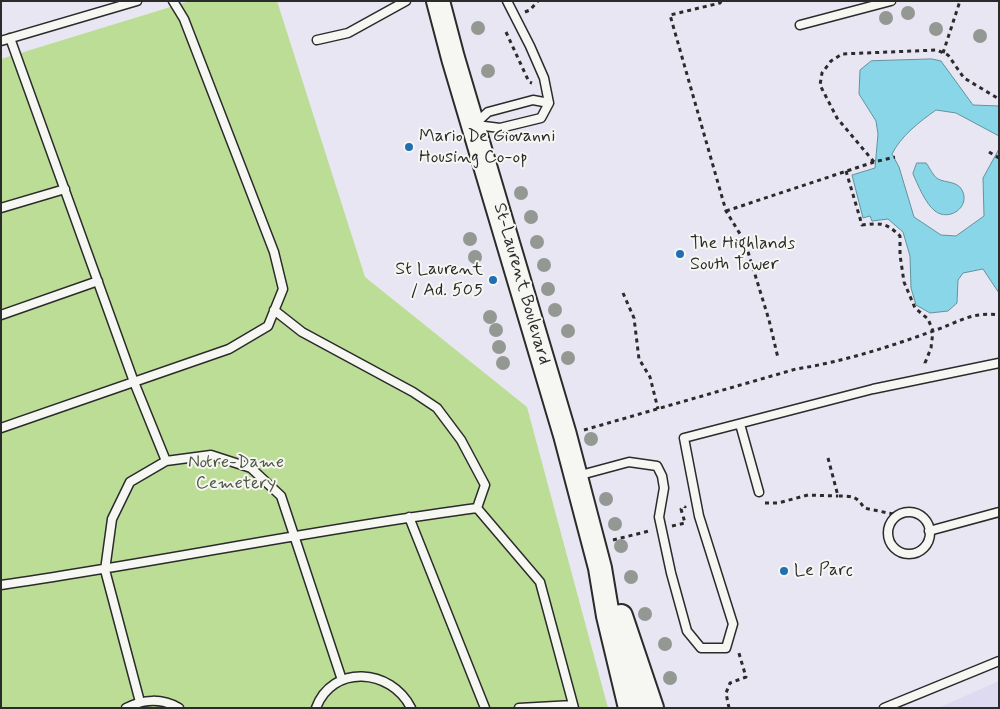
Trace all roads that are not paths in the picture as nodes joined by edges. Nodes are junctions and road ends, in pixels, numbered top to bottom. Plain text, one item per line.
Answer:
1 (137, 1) edge
2 (173, 1) edge
3 (406, 1) edge
4 (438, 1) edge
5 (507, 1) edge
6 (891, 1) edge
7 (800, 25) dead end
8 (10, 38) junction
9 (317, 40) dead end
10 (1, 41) edge
11 (548, 103) junction
12 (474, 125) junction
13 (65, 189) junction
14 (1, 208) edge
15 (98, 281) junction
16 (274, 310) junction
17 (1, 315) edge
18 (999, 363) edge
19 (134, 382) junction
20 (740, 424) junction
21 (1, 428) edge
22 (166, 461) junction
23 (575, 477) junction
24 (759, 492) road end
25 (476, 508) junction
26 (999, 512) edge
27 (409, 517) junction
28 (929, 531) junction
29 (296, 537) junction
30 (600, 568) junction
31 (105, 570) junction
32 (1, 585) edge
33 (999, 661) edge
34 (342, 680) junction
35 (140, 702) junction
36 (573, 706) edge
37 (126, 708) edge
38 (179, 708) edge
39 (316, 708) edge
40 (411, 708) edge
41 (485, 708) edge
42 (519, 708) edge
43 (630, 708) edge
44 (652, 708) edge
45 (884, 708) edge

1 - 8 lane
2 - 16 lane
3 - 9 lane
4 - 12 main road, St-Laurent Boulevard
5 - 11 lane
6 - 7 lane
8 - 10 lane
8 - 13 lane
11 - 12 lane
11 - 12 lane
12 - 23 main road, St-Laurent Boulevard
13 - 14 lane
13 - 15 lane
15 - 17 lane
15 - 19 lane
16 - 19 lane
16 - 25 lane
18 - 20 lane
19 - 21 lane
19 - 22 lane
20 - 23 lane
20 - 24 lane
22 - 29 lane
22 - 31 lane
23 - 30 main road, St-Laurent Boulevard
25 - 27 lane
25 - 36 lane
26 - 28 lane
27 - 29 lane
27 - 41 lane
28 - 28 lane
29 - 31 lane
29 - 34 lane
30 - 43 main road, St-Laurent Boulevard
30 - 44 main road, St-Laurent Boulevard
31 - 32 lane
31 - 35 lane
33 - 45 lane
34 - 39 lane
34 - 40 lane
35 - 37 lane
35 - 38 lane
36 - 42 lane

